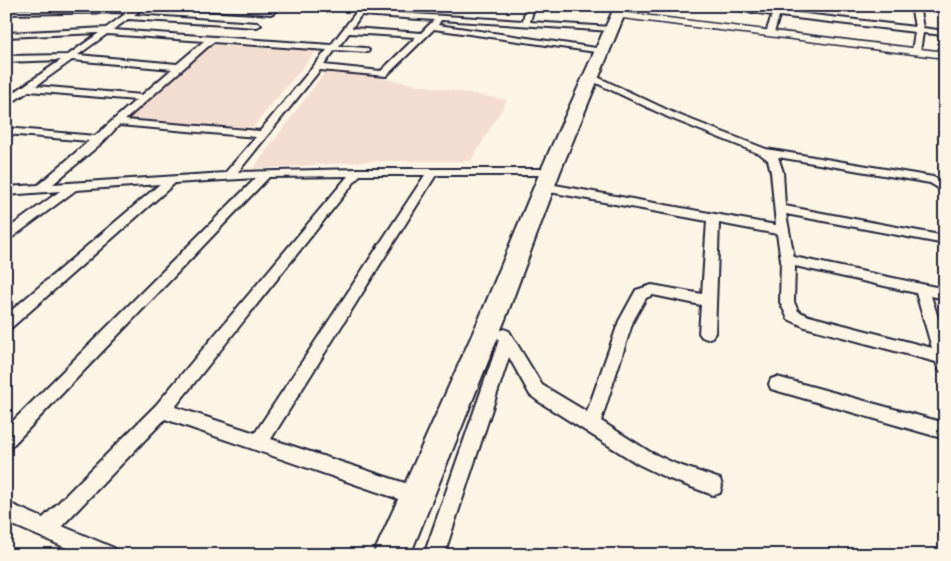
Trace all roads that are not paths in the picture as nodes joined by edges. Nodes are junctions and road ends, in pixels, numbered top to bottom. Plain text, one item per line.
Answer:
1 (175, 6) edge
2 (530, 6) edge
3 (715, 6) edge
4 (915, 6) edge
5 (217, 7) edge
6 (93, 8) edge
7 (140, 8) edge
8 (36, 9) edge
9 (274, 9) edge
10 (361, 10) edge
11 (777, 10) edge
12 (6, 12) edge
13 (126, 17) junction
14 (441, 18) junction
15 (614, 19) edge
16 (202, 22) junction
17 (526, 23) junction
18 (257, 25) junction
19 (432, 26) junction
20 (346, 30) junction
21 (919, 30) junction
22 (107, 31) junction
23 (945, 33) edge
24 (770, 34) junction
25 (6, 35) edge
26 (423, 35) junction
27 (183, 37) junction
28 (211, 39) junction
29 (240, 41) junction
30 (333, 48) junction
31 (365, 50) dead end
32 (916, 51) junction
33 (945, 55) edge
34 (71, 57) junction
35 (6, 59) edge
36 (181, 67) junction
37 (317, 67) junction
38 (591, 77) junction
39 (29, 88) junction
40 (145, 98) junction
41 (6, 103) edge
42 (118, 122) junction
43 (6, 131) edge
44 (262, 134) junction
45 (100, 139) junction
46 (764, 152) junction
47 (357, 172) junction
48 (432, 173) junction
49 (266, 174) junction
50 (228, 176) junction
51 (172, 180) junction
52 (547, 180) junction
53 (72, 188) junction
54 (41, 189) junction
55 (945, 189) edge
56 (6, 190) edge
57 (779, 209) junction
58 (712, 219) junction
59 (784, 231) junction
60 (6, 236) edge
61 (945, 240) edge
62 (788, 260) junction
63 (922, 289) junction
64 (945, 294) edge
65 (709, 301) junction
66 (493, 318) junction
67 (6, 324) edge
68 (707, 333) dead end
69 (507, 340) junction
70 (944, 361) edge
71 (777, 384) dead end
72 (162, 410) junction
73 (591, 424) junction
74 (945, 431) edge
75 (6, 440) edge
76 (259, 442) junction
77 (713, 486) dead end
78 (416, 496) junction
79 (6, 512) edge
80 (46, 529) junction
81 (107, 555) edge
82 (391, 555) edge
83 (434, 555) edge

1 - 5 street
2 - 17 street
3 - 11 street
4 - 21 street
5 - 9 street
5 - 16 street
6 - 7 street
6 - 8 street
7 - 13 street
8 - 12 street
9 - 18 street
10 - 14 street
10 - 20 street
11 - 21 street
11 - 24 street
13 - 16 street
13 - 22 street
14 - 17 street
14 - 19 street
15 - 17 street
15 - 19 street
15 - 24 main road
15 - 38 highway
16 - 18 street
16 - 27 street
18 - 29 street
19 - 26 street
20 - 26 street
20 - 30 street
21 - 23 street
21 - 32 street
22 - 25 street
22 - 27 street
22 - 34 street
24 - 32 main road
26 - 37 street
27 - 28 street
28 - 29 street
28 - 36 street
29 - 30 street
30 - 31 street
30 - 37 street
32 - 33 main road
34 - 35 street
34 - 36 street
34 - 39 street
36 - 40 street
37 - 44 street
38 - 46 street
38 - 52 highway
39 - 40 street
39 - 41 street
40 - 42 street
42 - 44 street
42 - 45 street
43 - 45 street
44 - 50 street
45 - 54 street
46 - 55 street
46 - 57 street
47 - 48 street
47 - 49 street
47 - 72 street
48 - 52 street
48 - 76 street
49 - 50 street
49 - 75 street
50 - 51 street
51 - 53 street
51 - 67 street
52 - 58 street
52 - 66 highway
53 - 54 street
53 - 60 street
54 - 56 street
57 - 59 street
57 - 61 street
58 - 59 street
58 - 65 street
59 - 62 street
62 - 63 street
62 - 70 street
63 - 64 street
63 - 70 street
65 - 68 street
65 - 73 street
66 - 69 street
66 - 78 highway
69 - 73 street
69 - 83 street
71 - 74 street
72 - 76 street
72 - 80 street
73 - 77 street
76 - 78 street
78 - 82 highway
79 - 80 street
80 - 81 street

